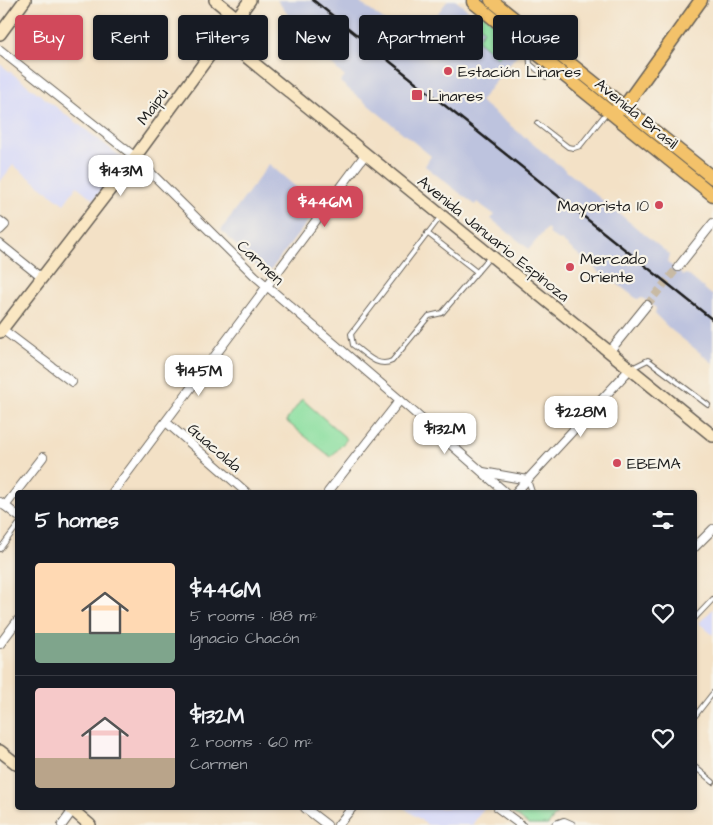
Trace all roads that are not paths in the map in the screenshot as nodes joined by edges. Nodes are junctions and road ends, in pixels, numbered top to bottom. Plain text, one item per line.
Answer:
1 (25, 0) edge
2 (214, 0) edge
3 (250, 0) edge
4 (491, 0) edge
5 (701, 0) edge
6 (473, 1) edge
7 (233, 15) edge
8 (239, 15) edge
9 (0, 34) edge
10 (0, 50) edge
11 (205, 60) edge
12 (251, 60) edge
13 (253, 60) edge
14 (256, 64) junction
15 (624, 106) junction
16 (607, 109) junction
17 (537, 123) dead end
18 (365, 155) junction
19 (135, 156) junction
20 (713, 178) edge
21 (713, 195) edge
22 (441, 216) junction
23 (0, 221) edge
24 (713, 223) edge
25 (0, 230) edge
26 (427, 233) junction
27 (0, 244) edge
28 (490, 256) junction
29 (678, 267) tunnel mouth
30 (477, 272) junction
31 (41, 277) junction
32 (267, 287) junction
33 (647, 306) tunnel mouth
34 (1, 331) edge
35 (609, 352) junction
36 (630, 369) junction
37 (72, 382) dead end
38 (400, 400) junction
39 (708, 405) dead end
40 (166, 422) junction
41 (713, 436) edge
42 (43, 457) dead end
43 (479, 470) junction
44 (528, 480) junction
45 (114, 490) edge
46 (244, 490) edge
47 (330, 490) edge
48 (503, 490) edge
49 (518, 490) edge
50 (531, 490) edge
51 (2, 504) edge
52 (15, 514) edge
53 (15, 529) edge
54 (713, 529) edge
55 (697, 545) edge
56 (0, 549) edge
57 (713, 599) edge
58 (697, 616) edge
59 (15, 624) edge
60 (0, 644) edge
61 (713, 693) edge
62 (697, 713) edge
63 (0, 751) edge
64 (15, 763) edge
65 (697, 770) edge
66 (713, 782) edge
67 (70, 810) edge
68 (72, 810) edge
69 (308, 810) edge
70 (350, 810) edge
71 (501, 810) edge
72 (62, 825) edge
73 (90, 825) edge
74 (328, 825) edge
75 (338, 825) edge
76 (521, 825) edge
77 (556, 825) edge
78 (571, 825) edge

1 - 9 main road
2 - 7 main road
3 - 8 main road, Maipú
4 - 15 main road, Avenida Brasil
5 - 15 main road
6 - 16 main road, Avenida Brasil
10 - 19 street, Carmen
11 - 19 main road, Maipú
12 - 14 main road, Avenida Januario Espinoza
13 - 14 main road, Avenida Januario Espinoza
14 - 18 main road, Avenida Januario Espinoza
15 - 16 main road
15 - 20 main road, Avenida Brasil
16 - 17 lane
16 - 21 main road, Avenida Brasil
18 - 22 main road, Avenida Januario Espinoza
18 - 32 street
19 - 31 main road, Maipú
19 - 32 street, Carmen
22 - 26 lane
22 - 28 main road, Avenida Januario Espinoza
23 - 25 street
24 - 29 street
26 - 30 lane
26 - 30 lane
27 - 31 street
28 - 30 lane
28 - 35 main road, Avenida Januario Espinoza
31 - 34 main road, Maipú
32 - 38 street, Carmen
32 - 40 street
33 - 35 street
34 - 37 street
35 - 36 main road, Avenida Januario Espinoza
36 - 39 lane
36 - 41 main road, Avenida Januario Espinoza
36 - 44 street
38 - 43 street, Carmen
38 - 47 street
40 - 45 street
40 - 46 street, Guacolda
42 - 51 street
43 - 44 street
43 - 48 street, Carmen
44 - 49 street
44 - 50 lane
51 - 52 street
53 - 56 lane
54 - 55 street
57 - 58 lane
59 - 60 street
61 - 62 lane
63 - 64 main road
65 - 66 lane
67 - 72 street
68 - 73 main road
69 - 74 street
70 - 75 street
71 - 76 street
77 - 78 street

